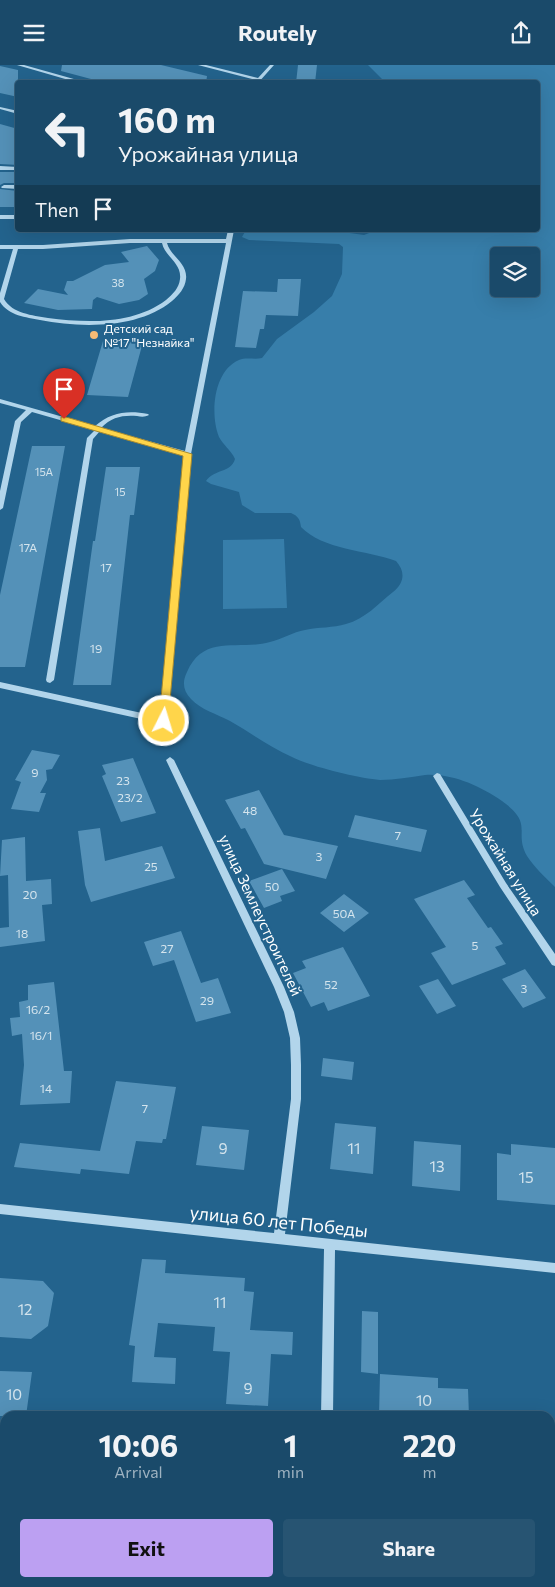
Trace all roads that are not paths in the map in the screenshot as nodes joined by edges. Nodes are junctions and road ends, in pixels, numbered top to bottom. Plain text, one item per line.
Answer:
1 (19, 65) edge
2 (200, 65) edge
3 (272, 65) edge
4 (75, 80) edge
5 (253, 80) edge
6 (258, 80) edge
7 (0, 108) edge
8 (15, 112) edge
9 (0, 168) edge
10 (15, 169) edge
11 (4, 187) dead end
12 (15, 187) edge
13 (0, 217) edge
14 (15, 217) edge
15 (231, 232) edge
16 (164, 241) junction
17 (229, 241) junction
18 (0, 247) edge
19 (16, 247) junction
20 (0, 401) edge
21 (30, 410) junction
22 (146, 415) dead end
23 (98, 429) junction
24 (188, 454) junction
25 (0, 508) edge
26 (50, 680) dead end
27 (0, 685) edge
28 (170, 760) dead end
29 (437, 776) dead end
30 (555, 962) edge
31 (0, 1209) edge
32 (279, 1239) junction
33 (330, 1244) junction
34 (555, 1268) edge
35 (327, 1411) edge

1 - 4 street
2 - 5 street
3 - 6 street
7 - 8 street
9 - 10 street
11 - 12 street
13 - 14 street
15 - 17 street
16 - 17 street
16 - 19 street
16 - 19 street
17 - 24 street
18 - 19 street
20 - 21 street
21 - 23 street
21 - 25 street
22 - 23 street
23 - 24 street
23 - 26 street
24 - 27 street
28 - 32 street, улица Землеустроителей
29 - 30 street, Урожайная улица
31 - 32 street, улица 60 лет Победы
32 - 33 street, улица 60 лет Победы
33 - 34 street, улица 60 лет Победы
33 - 35 street

